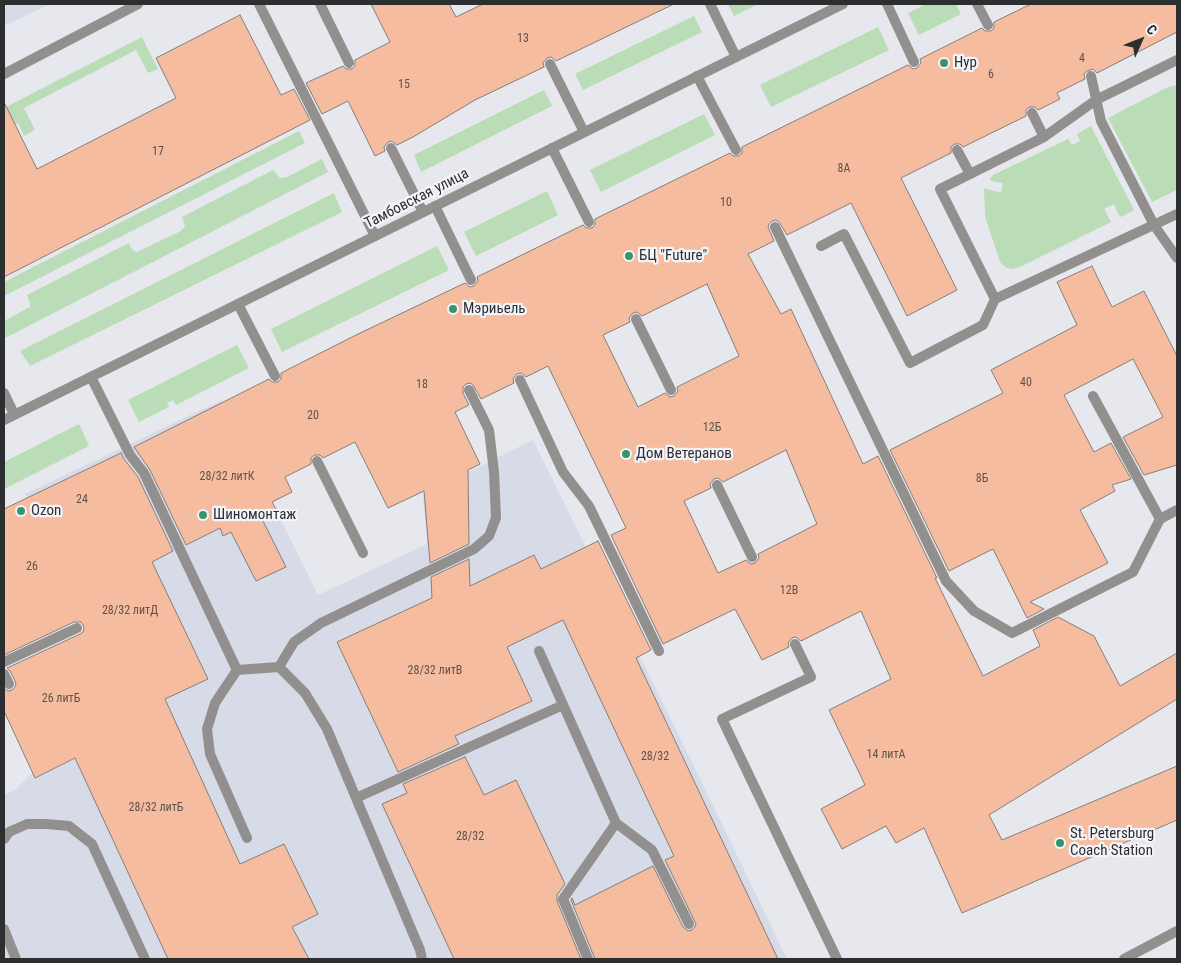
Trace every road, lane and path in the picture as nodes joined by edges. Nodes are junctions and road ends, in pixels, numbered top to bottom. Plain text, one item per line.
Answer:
1 (138, 4) edge
2 (260, 4) edge
3 (320, 4) edge
4 (710, 4) edge
5 (843, 4) edge
6 (886, 4) edge
7 (977, 4) edge
8 (988, 25) dead end
9 (736, 57) junction
10 (1177, 60) edge
11 (914, 62) dead end
12 (349, 63) dead end
13 (550, 64) dead end
14 (4, 74) edge
15 (697, 76) junction
16 (1091, 76) dead end
17 (1096, 100) junction
18 (1032, 113) dead end
19 (584, 132) junction
20 (1044, 137) junction
21 (392, 148) dead end
22 (552, 148) junction
23 (736, 150) dead end
24 (958, 150) dead end
25 (970, 174) junction
26 (435, 206) junction
27 (423, 212) junction
28 (1177, 214) edge
29 (589, 222) dead end
30 (1154, 225) junction
31 (775, 227) dead end
32 (375, 236) junction
33 (820, 246) dead end
34 (1177, 258) edge
35 (471, 280) dead end
36 (995, 299) junction
37 (238, 304) junction
38 (636, 319) dead end
39 (275, 376) dead end
40 (90, 377) junction
41 (520, 380) dead end
42 (469, 390) dead end
43 (671, 390) dead end
44 (4, 393) edge
45 (1093, 396) dead end
46 (14, 414) junction
47 (4, 420) edge
48 (317, 461) dead end
49 (717, 485) dead end
50 (1177, 510) edge
51 (1160, 519) junction
52 (364, 553) dead end
53 (752, 557) dead end
54 (77, 628) dead end
55 (794, 644) dead end
56 (539, 651) dead end
57 (659, 651) dead end
58 (4, 662) edge
59 (279, 667) junction
60 (237, 670) junction
61 (4, 674) edge
62 (9, 684) dead end
63 (563, 705) junction
64 (356, 798) junction
65 (616, 823) junction
66 (247, 838) dead end
67 (4, 839) edge
68 (689, 924) dead end
69 (4, 929) edge
70 (1177, 931) edge
71 (16, 959) edge
72 (146, 959) edge
73 (422, 959) edge
74 (588, 959) edge
75 (837, 959) edge
76 (1124, 959) edge

1 - 14 street
2 - 32 street
3 - 12 street
4 - 9 street
5 - 9 street, Тамбовская улица
6 - 11 street
7 - 8 street
9 - 15 street, Тамбовская улица
10 - 17 street
13 - 19 street
15 - 19 street, Тамбовская улица
15 - 23 street
16 - 17 street
17 - 20 street
17 - 30 street
18 - 20 street
19 - 22 street, Тамбовская улица
20 - 25 street
21 - 27 street
22 - 26 street, Тамбовская улица
22 - 29 street
24 - 25 street
25 - 36 street
26 - 27 street, Тамбовская улица
26 - 35 street
27 - 32 street, Тамбовская улица
28 - 30 street
30 - 34 street
30 - 36 street
31 - 51 street
32 - 37 street, Тамбовская улица
33 - 36 street
37 - 39 street
37 - 40 street, Тамбовская улица
38 - 43 street
40 - 46 street, Тамбовская улица
40 - 60 street
41 - 57 street
42 - 59 street
44 - 46 street
45 - 51 street
46 - 47 street, Тамбовская улица
48 - 52 street
49 - 53 street
50 - 51 street
54 - 58 street
55 - 75 street
56 - 63 street
59 - 60 street
59 - 64 street
60 - 66 street
61 - 62 street
63 - 64 street
63 - 65 street
64 - 73 street
65 - 68 street
65 - 74 street
67 - 72 street
69 - 71 street
70 - 76 street

